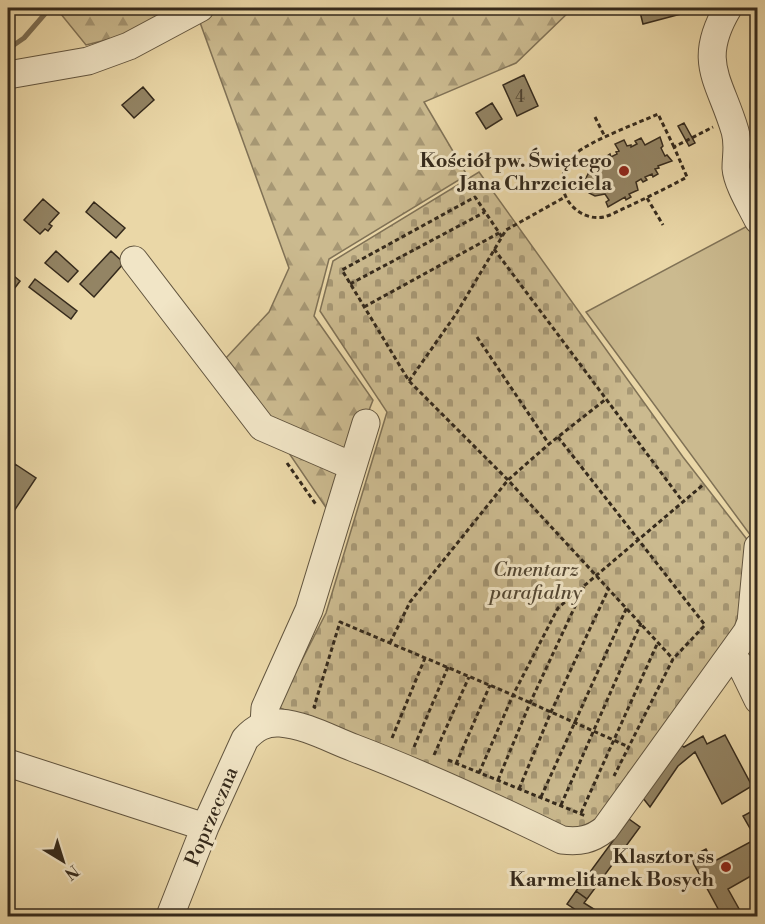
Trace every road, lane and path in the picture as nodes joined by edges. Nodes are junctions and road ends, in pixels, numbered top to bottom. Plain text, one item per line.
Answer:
1 (200, 8) edge
2 (728, 8) edge
3 (8, 75) edge
4 (595, 117) dead end
5 (730, 119) junction
6 (606, 137) junction
7 (674, 147) junction
8 (566, 197) junction
9 (647, 198) junction
10 (485, 212) junction
11 (758, 220) edge
12 (663, 225) dead end
13 (499, 233) junction
14 (502, 237) junction
15 (494, 249) junction
16 (134, 260) dead end
17 (350, 284) junction
18 (364, 307) junction
19 (477, 337) dead end
20 (409, 381) junction
21 (606, 399) junction
22 (366, 423) dead end
23 (558, 437) junction
24 (549, 444) junction
25 (287, 463) dead end
26 (352, 466) junction
27 (508, 480) junction
28 (704, 484) dead end
29 (683, 502) junction
30 (333, 527) junction
31 (639, 539) junction
32 (758, 547) edge
33 (597, 574) junction
34 (585, 585) junction
35 (609, 588) junction
36 (627, 607) junction
37 (641, 623) junction
38 (658, 642) junction
39 (390, 643) junction
40 (731, 656) junction
41 (425, 658) junction
42 (673, 659) junction
43 (448, 667) junction
44 (469, 676) junction
45 (490, 685) junction
46 (513, 695) junction
47 (758, 700) edge
48 (530, 703) junction
49 (325, 712) dead end
50 (551, 712) junction
51 (574, 722) junction
52 (264, 724) junction
53 (594, 731) junction
54 (392, 738) dead end
55 (613, 739) junction
56 (629, 747) junction
57 (424, 751) dead end
58 (8, 763) edge
59 (456, 764) junction
60 (479, 773) junction
61 (614, 777) dead end
62 (498, 780) junction
63 (519, 789) junction
64 (541, 798) junction
65 (561, 805) junction
66 (581, 813) junction
67 (593, 818) dead end
68 (205, 827) junction
69 (170, 916) edge

1 - 3 street
2 - 5 street
4 - 6 path
5 - 7 path
5 - 11 street
6 - 7 path
6 - 8 path
7 - 9 path
8 - 9 path
8 - 14 path
9 - 12 path
10 - 13 path
10 - 17 path
10 - 17 path
13 - 14 path
13 - 18 path
14 - 15 path
15 - 20 path
15 - 21 path
16 - 26 street
17 - 18 path
18 - 20 path
19 - 24 path
20 - 27 path
21 - 23 path
21 - 29 path
22 - 26 street
23 - 24 path
23 - 31 path
24 - 27 path
25 - 30 path
26 - 30 street
27 - 33 path
27 - 39 path
28 - 29 path
29 - 31 path
30 - 52 street
31 - 33 path
31 - 42 path
32 - 40 street
33 - 34 path
33 - 35 path
34 - 46 path
34 - 48 path
35 - 36 path
35 - 50 path
36 - 37 path
36 - 51 path
37 - 38 path
37 - 53 path
38 - 42 path
38 - 55 path
39 - 41 path
39 - 49 path
40 - 47 street
40 - 52 street
41 - 43 path
41 - 54 path
42 - 56 path
43 - 44 path
43 - 57 path
44 - 45 path
44 - 59 path
45 - 46 path
45 - 59 path
46 - 48 path
46 - 60 path
48 - 50 path
48 - 62 path
50 - 51 path
50 - 63 path
51 - 53 path
51 - 64 path
52 - 68 street, Poprzeczna
53 - 55 path
53 - 65 path
55 - 56 path
55 - 66 path
56 - 61 path
58 - 68 street
59 - 60 path
60 - 62 path
62 - 63 path
63 - 64 path
64 - 65 path
65 - 66 path
66 - 67 path
68 - 69 street, Poprzeczna

